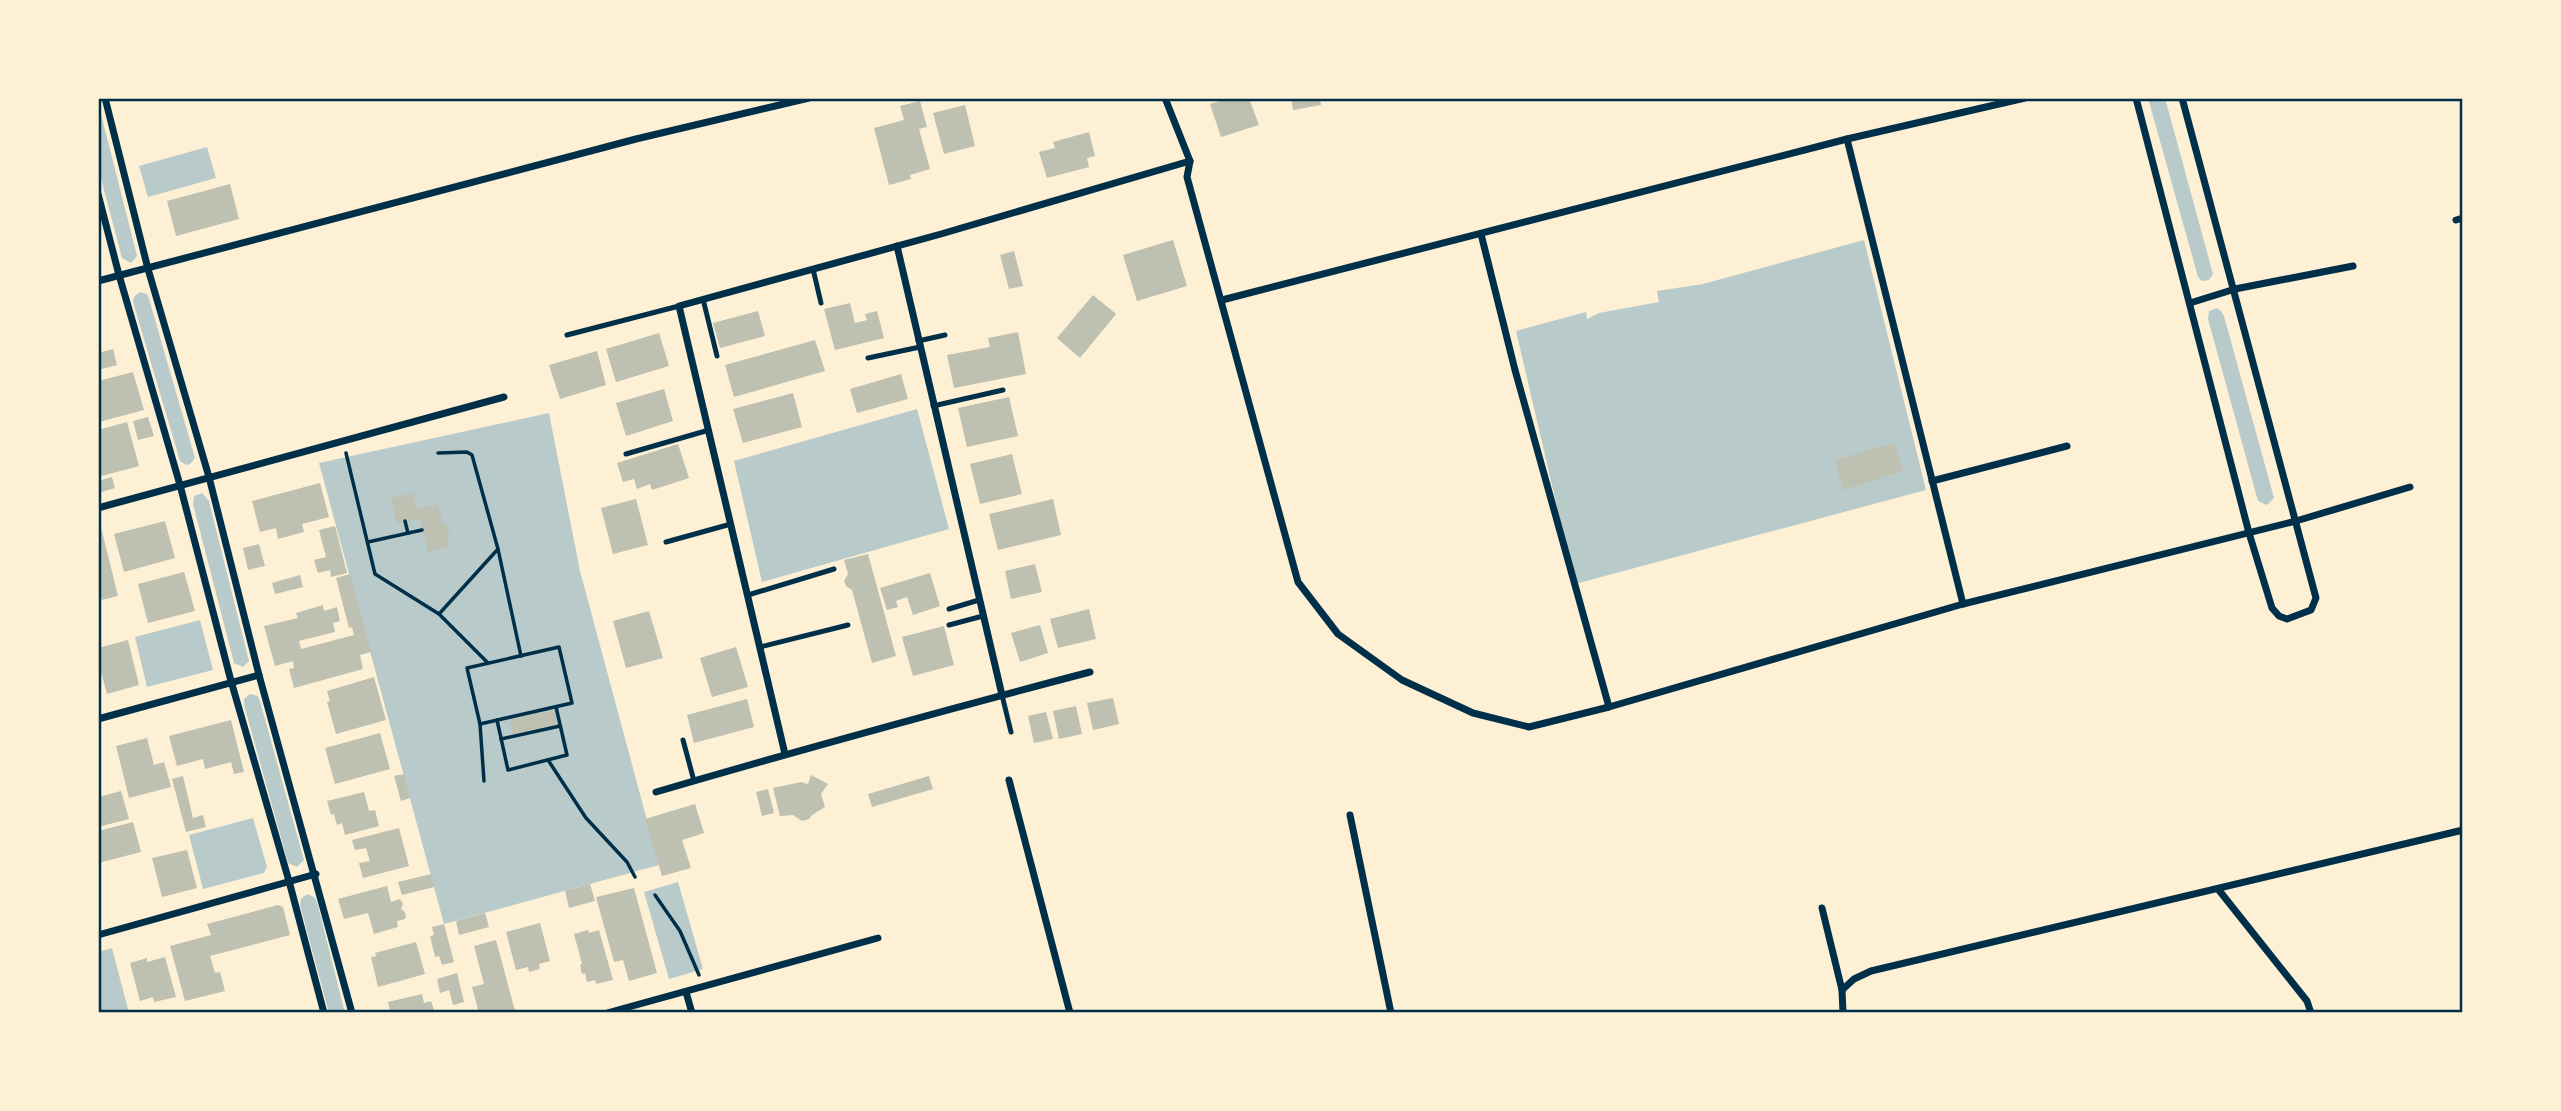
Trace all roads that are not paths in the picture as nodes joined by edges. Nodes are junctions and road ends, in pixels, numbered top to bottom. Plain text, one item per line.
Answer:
1 (105, 98) edge
2 (809, 98) edge
3 (1165, 98) edge
4 (2025, 98) edge
5 (2136, 98) edge
6 (2182, 98) edge
7 (1847, 139) junction
8 (1190, 161) junction
9 (98, 194) edge
10 (1481, 234) junction
11 (897, 246) junction
12 (2353, 266) dead end
13 (148, 269) junction
14 (813, 269) junction
15 (119, 275) junction
16 (98, 281) edge
17 (2235, 289) junction
18 (703, 299) junction
19 (1222, 300) junction
20 (821, 303) dead end
21 (2190, 303) junction
22 (679, 306) junction
23 (567, 335) dead end
24 (945, 335) dead end
25 (919, 344) junction
26 (717, 356) dead end
27 (869, 358) dead end
28 (1003, 390) dead end
29 (504, 397) dead end
30 (933, 406) junction
31 (709, 430) junction
32 (2067, 446) dead end
33 (626, 454) dead end
34 (209, 477) junction
35 (1932, 481) junction
36 (180, 485) junction
37 (2410, 487) dead end
38 (98, 508) edge
39 (2296, 521) junction
40 (731, 524) junction
41 (2249, 533) junction
42 (666, 542) dead end
43 (834, 569) dead end
44 (748, 595) junction
45 (979, 600) junction
46 (1963, 604) junction
47 (949, 609) dead end
48 (983, 616) junction
49 (848, 625) dead end
50 (949, 625) dead end
51 (760, 647) junction
52 (1090, 671) dead end
53 (259, 675) junction
54 (232, 681) junction
55 (1002, 695) junction
56 (1609, 708) junction
57 (98, 719) edge
58 (1011, 732) dead end
59 (683, 740) dead end
60 (785, 754) junction
61 (1009, 780) dead end
62 (694, 781) junction
63 (656, 792) dead end
64 (1350, 815) dead end
65 (2463, 830) edge
66 (316, 874) junction
67 (289, 881) junction
68 (2218, 889) junction
69 (1822, 908) dead end
70 (98, 935) edge
71 (878, 938) dead end
72 (1842, 990) junction
73 (686, 992) junction
74 (324, 1013) edge
75 (352, 1013) edge
76 (607, 1013) edge
77 (692, 1013) edge
78 (1070, 1013) edge
79 (1391, 1013) edge
80 (1843, 1013) edge
81 (2311, 1013) edge

1 - 13 street
2 - 13 street
3 - 8 street
4 - 7 street
5 - 21 street
6 - 17 street
7 - 10 street
7 - 35 street
8 - 11 street
8 - 19 street
9 - 15 street
10 - 19 street
10 - 56 street
11 - 14 street
11 - 25 street
12 - 17 street
13 - 15 street
13 - 34 street
14 - 18 street
14 - 20 lane
15 - 16 street
15 - 36 street
17 - 21 street
17 - 39 street
18 - 22 street
18 - 26 lane
19 - 56 street
21 - 41 street
22 - 23 lane
22 - 31 street
24 - 25 lane
25 - 27 lane
25 - 30 street
28 - 30 lane
29 - 34 street
30 - 45 street
31 - 33 lane
31 - 40 street
32 - 35 street
34 - 36 street
34 - 53 street
35 - 46 street
36 - 38 street
36 - 54 street
37 - 39 street
39 - 41 street
39 - 41 street
40 - 42 lane
40 - 44 street
41 - 46 street
43 - 44 lane
44 - 51 street
45 - 47 lane
45 - 48 street
46 - 56 street
48 - 50 lane
48 - 55 street
49 - 51 lane
51 - 60 street
52 - 55 street
53 - 54 street
53 - 66 street
54 - 57 street
54 - 67 street
55 - 58 lane
55 - 60 street
59 - 62 lane
60 - 62 street
61 - 78 street
62 - 63 street
64 - 79 street
65 - 68 street
66 - 67 street
66 - 75 street
67 - 70 street
67 - 74 street
68 - 72 street
68 - 81 street
69 - 72 street
71 - 73 street
72 - 80 street
73 - 76 street
73 - 77 street

